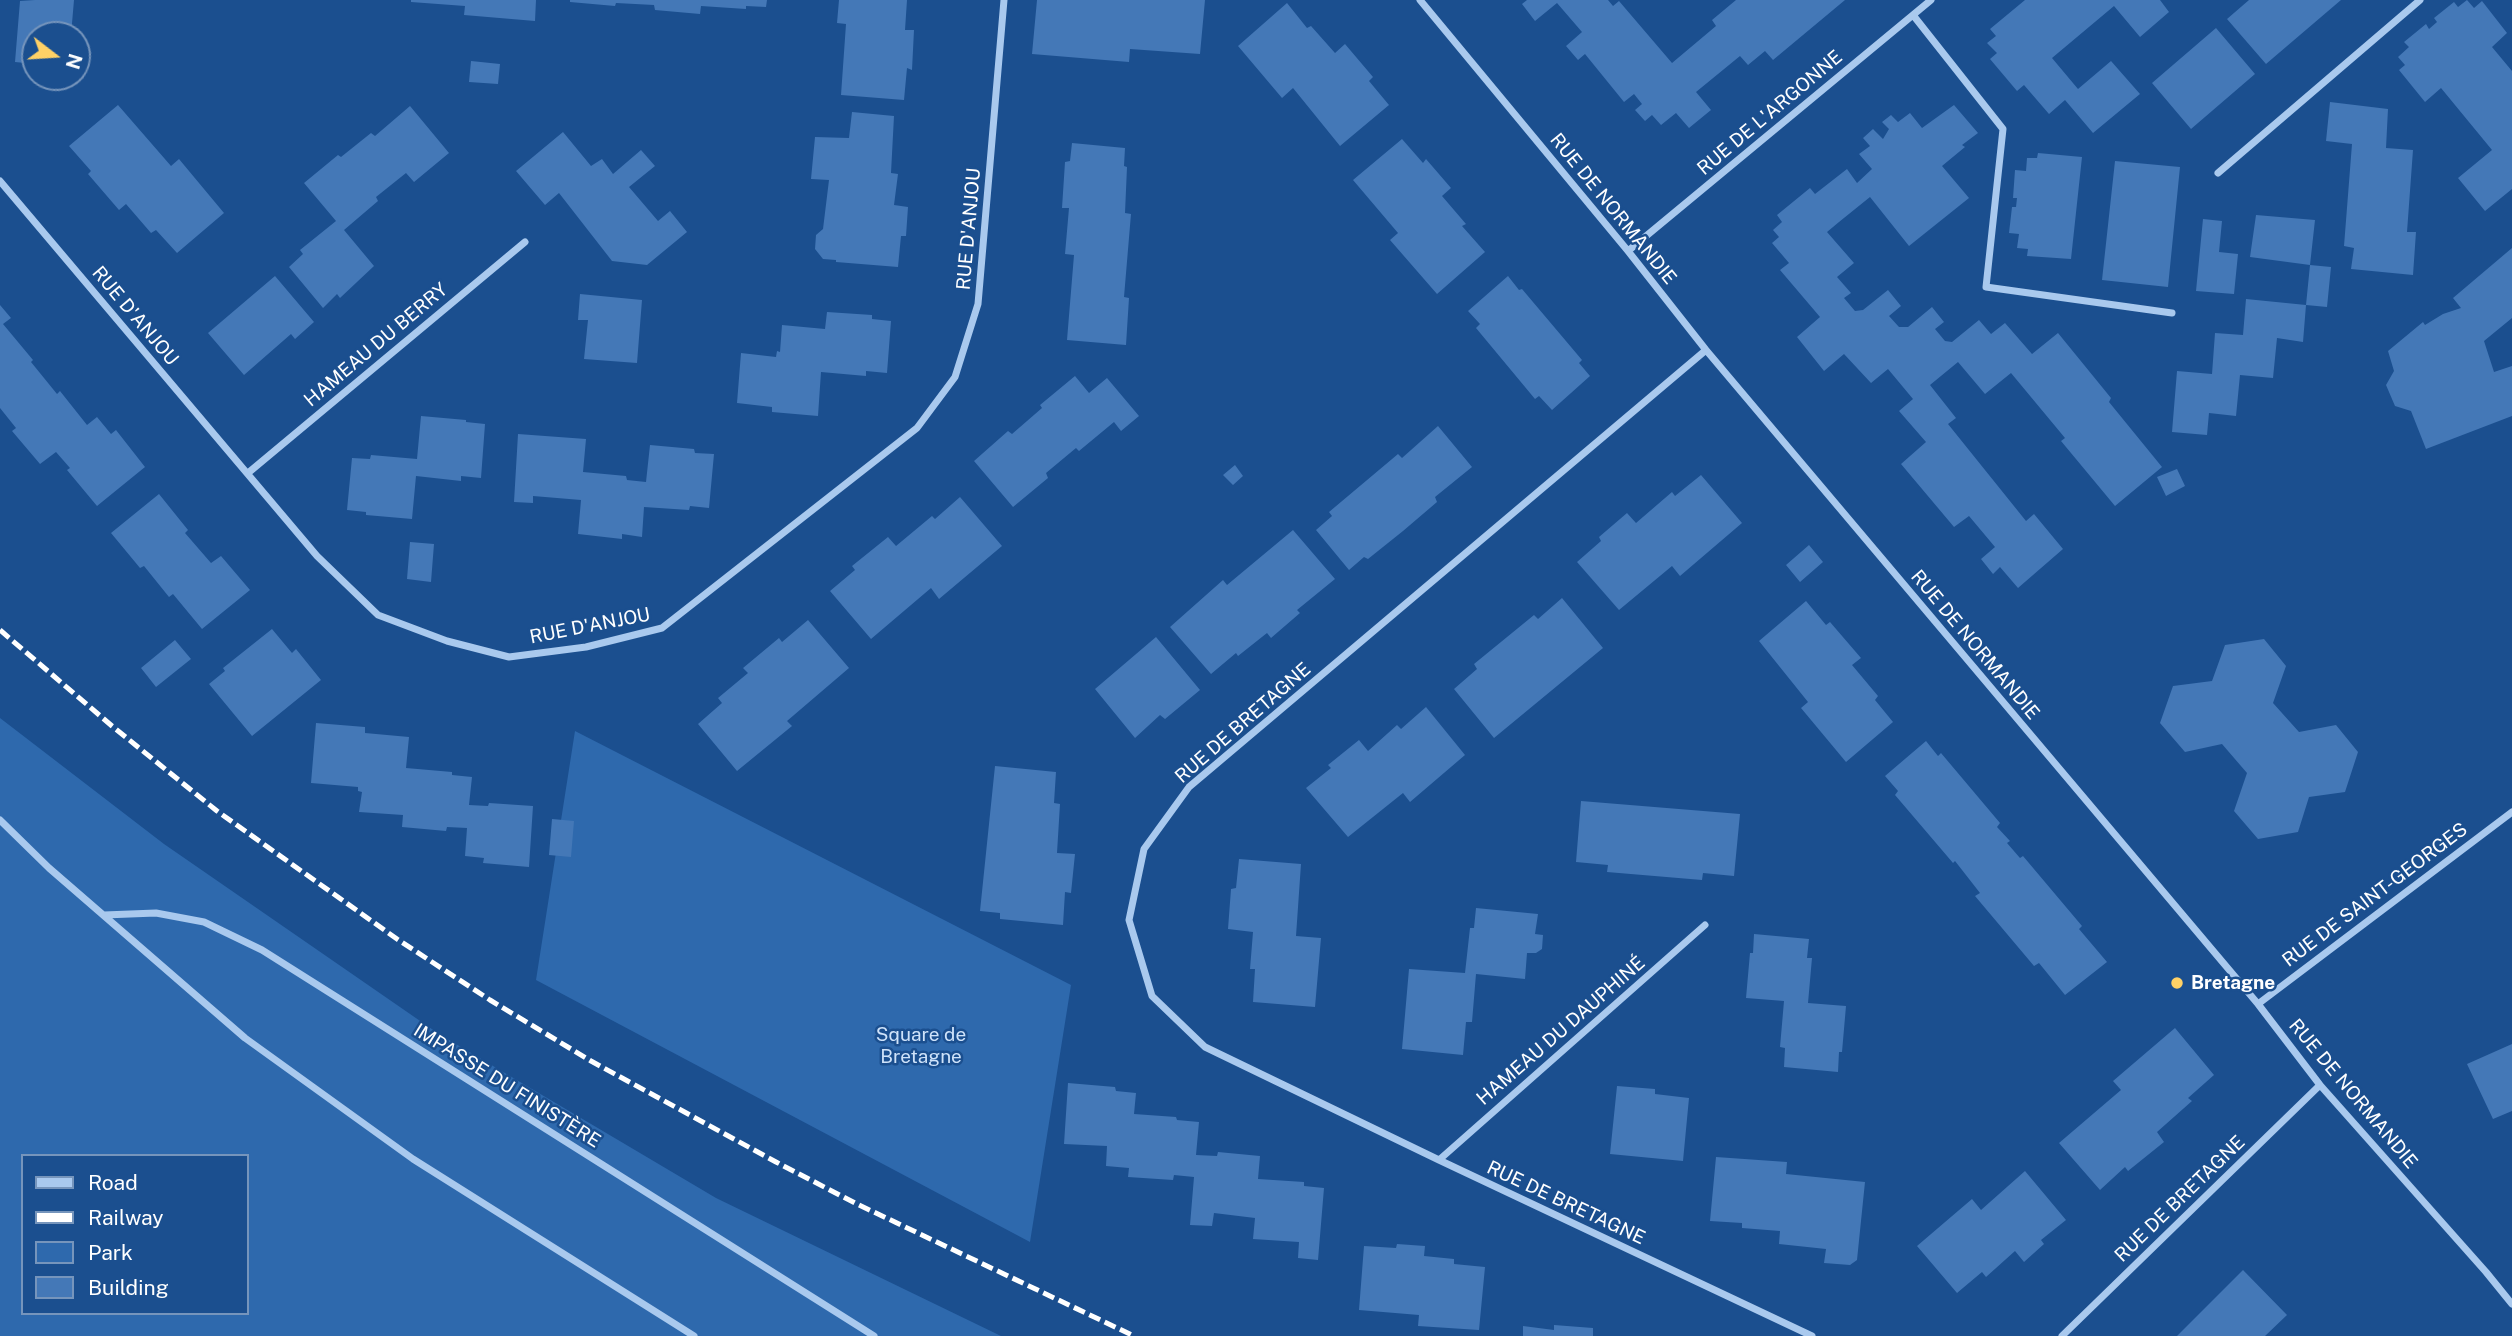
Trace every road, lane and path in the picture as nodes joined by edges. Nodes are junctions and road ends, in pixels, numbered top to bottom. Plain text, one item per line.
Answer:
1 (1004, 0) edge
2 (1420, 0) edge
3 (1931, 0) edge
4 (2420, 0) edge
5 (1913, 15) junction
6 (2218, 173) dead end
7 (0, 181) edge
8 (525, 242) dead end
9 (1628, 251) junction
10 (2172, 313) dead end
11 (1706, 350) junction
12 (248, 473) junction
13 (2512, 812) edge
14 (0, 820) edge
15 (104, 915) junction
16 (1705, 925) dead end
17 (2258, 1004) junction
18 (2320, 1085) junction
19 (1438, 1160) junction
20 (2512, 1304) edge
21 (694, 1336) edge
22 (874, 1336) edge
23 (1812, 1336) edge
24 (2062, 1336) edge

1 - 12 street, RUE D'ANJOU
2 - 9 street, RUE DE NORMANDIE
3 - 5 street, RUE DE L'ARGONNE
4 - 6 street
5 - 9 street, RUE DE L'ARGONNE
5 - 10 street
7 - 12 street, RUE D'ANJOU
8 - 12 street, HAMEAU DU BERRY
9 - 11 street, RUE DE NORMANDIE
11 - 17 street, RUE DE NORMANDIE
11 - 19 street, RUE DE BRETAGNE
13 - 17 street, RUE DE SAINT-GEORGES
14 - 15 street
15 - 21 street
15 - 22 street, IMPASSE DU FINISTÈRE
16 - 19 street, HAMEAU DU DAUPHINÉ
17 - 18 street, RUE DE NORMANDIE
18 - 20 street, RUE DE NORMANDIE
18 - 24 street, RUE DE BRETAGNE
19 - 23 street, RUE DE BRETAGNE

